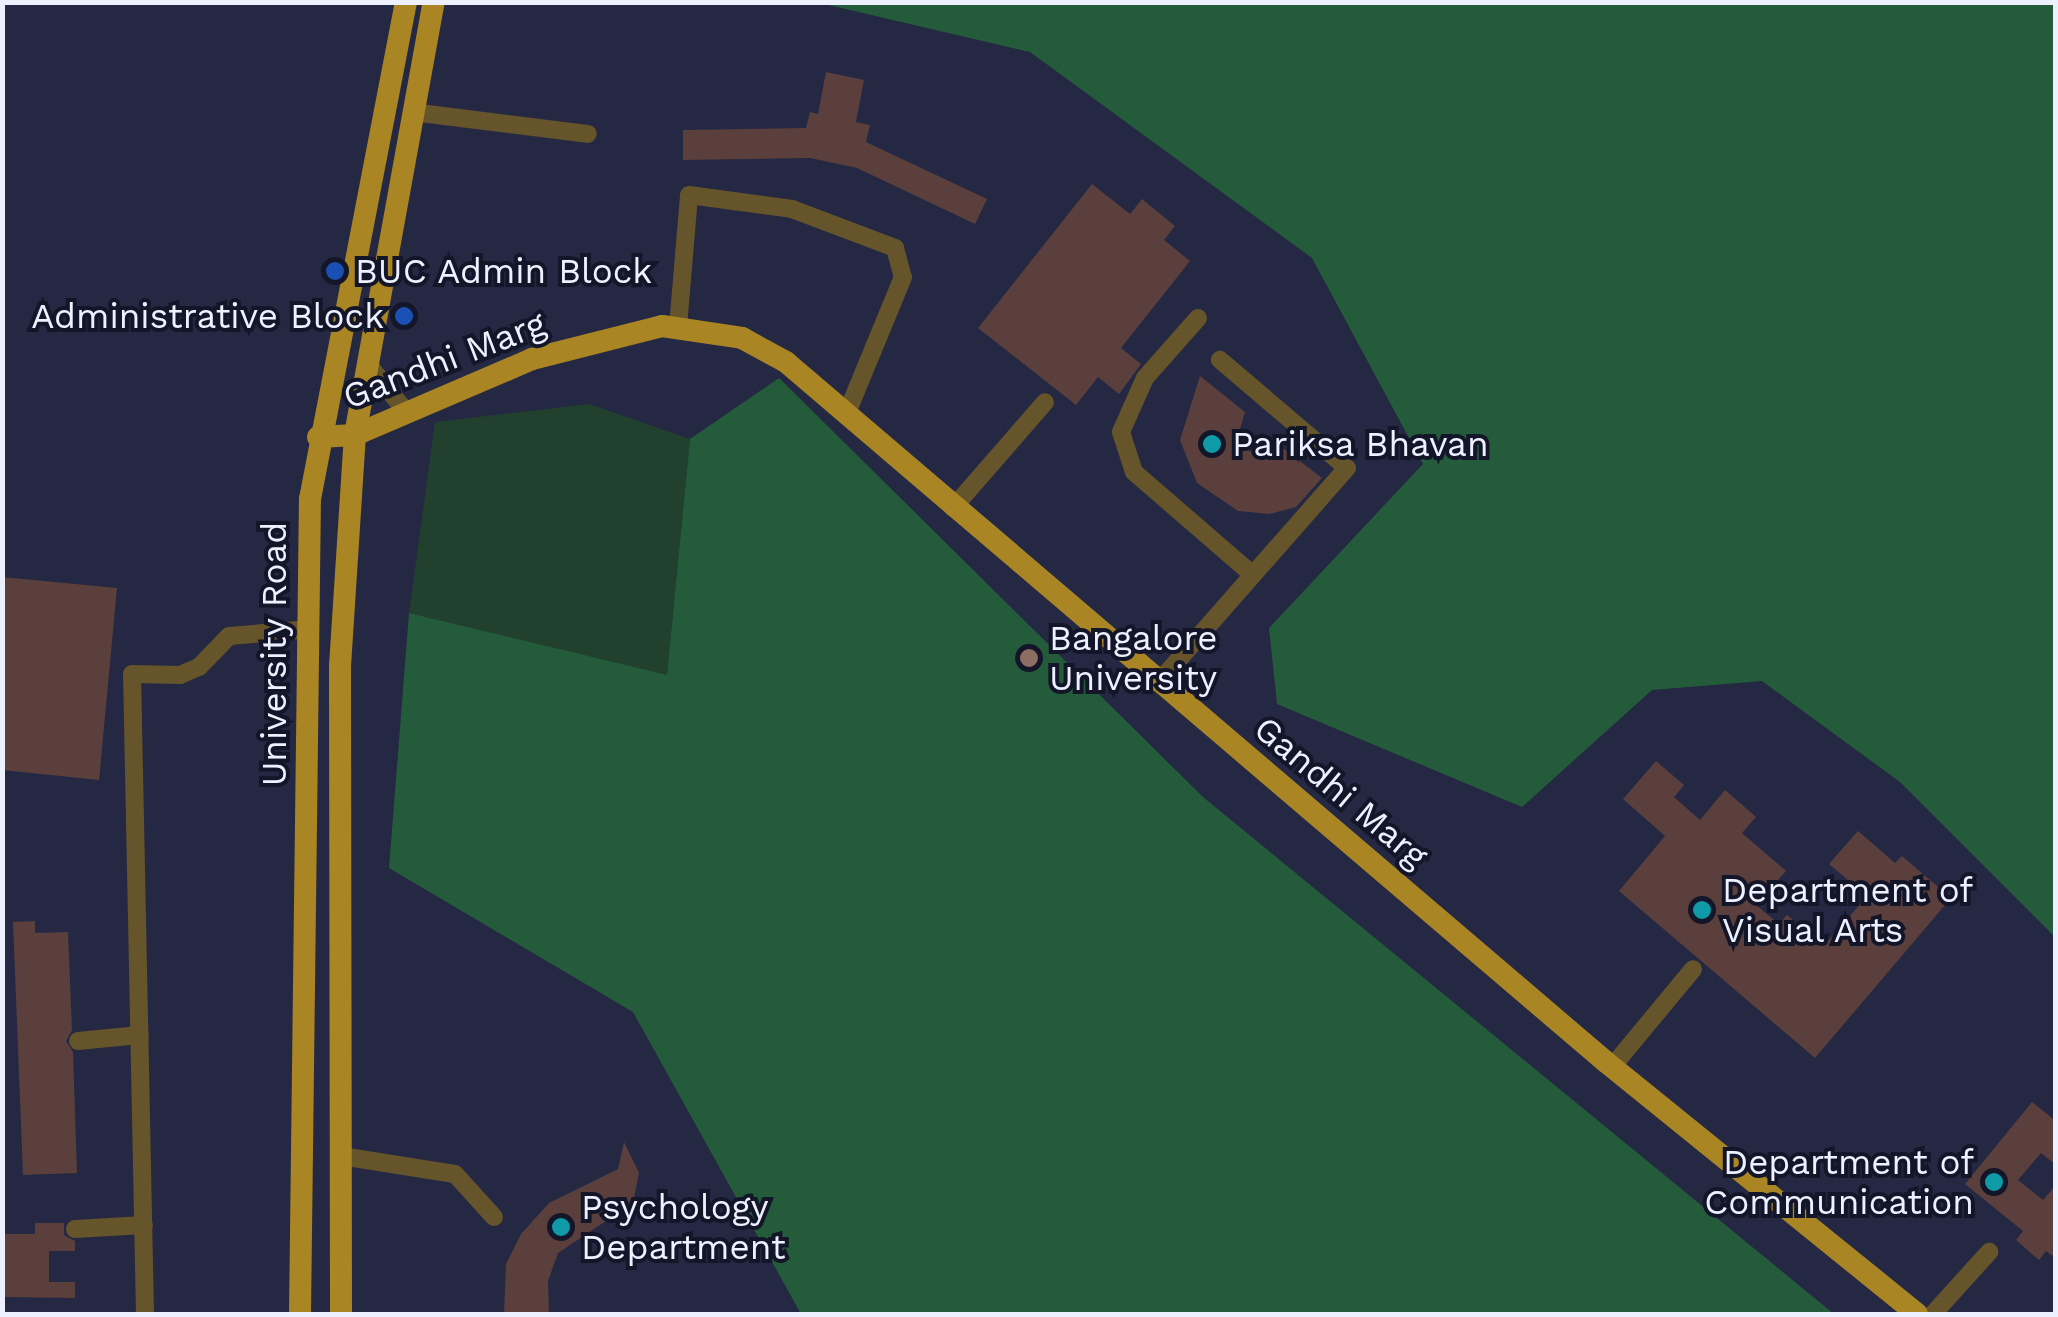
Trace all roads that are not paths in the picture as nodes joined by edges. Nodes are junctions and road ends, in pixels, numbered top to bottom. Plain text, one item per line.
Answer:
1 (406, 2) edge
2 (434, 2) edge
3 (412, 112) junction
4 (588, 134) dead end
5 (1198, 318) dead end
6 (678, 327) junction
7 (1220, 360) dead end
8 (368, 364) junction
9 (1045, 402) dead end
10 (407, 413) junction
11 (846, 415) junction
12 (355, 435) junction
13 (318, 437) junction
14 (953, 508) junction
15 (1253, 575) junction
16 (310, 630) junction
17 (1158, 683) junction
18 (1693, 969) dead end
19 (140, 1034) junction
20 (78, 1041) dead end
21 (1612, 1066) junction
22 (341, 1156) junction
23 (494, 1217) dead end
24 (144, 1225) junction
25 (75, 1228) dead end
26 (1989, 1252) dead end
27 (145, 1314) edge
28 (300, 1314) edge
29 (342, 1314) edge
30 (1916, 1314) edge
31 (1933, 1314) edge

1 - 13 main road, University Road
2 - 3 main road, University Road
3 - 4 street
3 - 8 main road, University Road
5 - 15 street
6 - 10 main road, Gandhi Marg
6 - 11 main road, Gandhi Marg
6 - 11 street
7 - 15 street
8 - 10 street
8 - 12 main road, University Road
9 - 14 street
10 - 12 main road, Gandhi Marg
11 - 14 main road, Gandhi Marg
12 - 13 main road, Gandhi Marg
12 - 22 main road, University Road
13 - 16 main road, University Road
14 - 17 main road, Gandhi Marg
15 - 17 street
16 - 19 street
16 - 28 main road, University Road
17 - 21 main road, Gandhi Marg
18 - 21 street
19 - 20 street
19 - 24 street
21 - 30 main road, Gandhi Marg
22 - 23 street
22 - 29 main road, University Road
24 - 25 street
24 - 27 street
26 - 31 street

